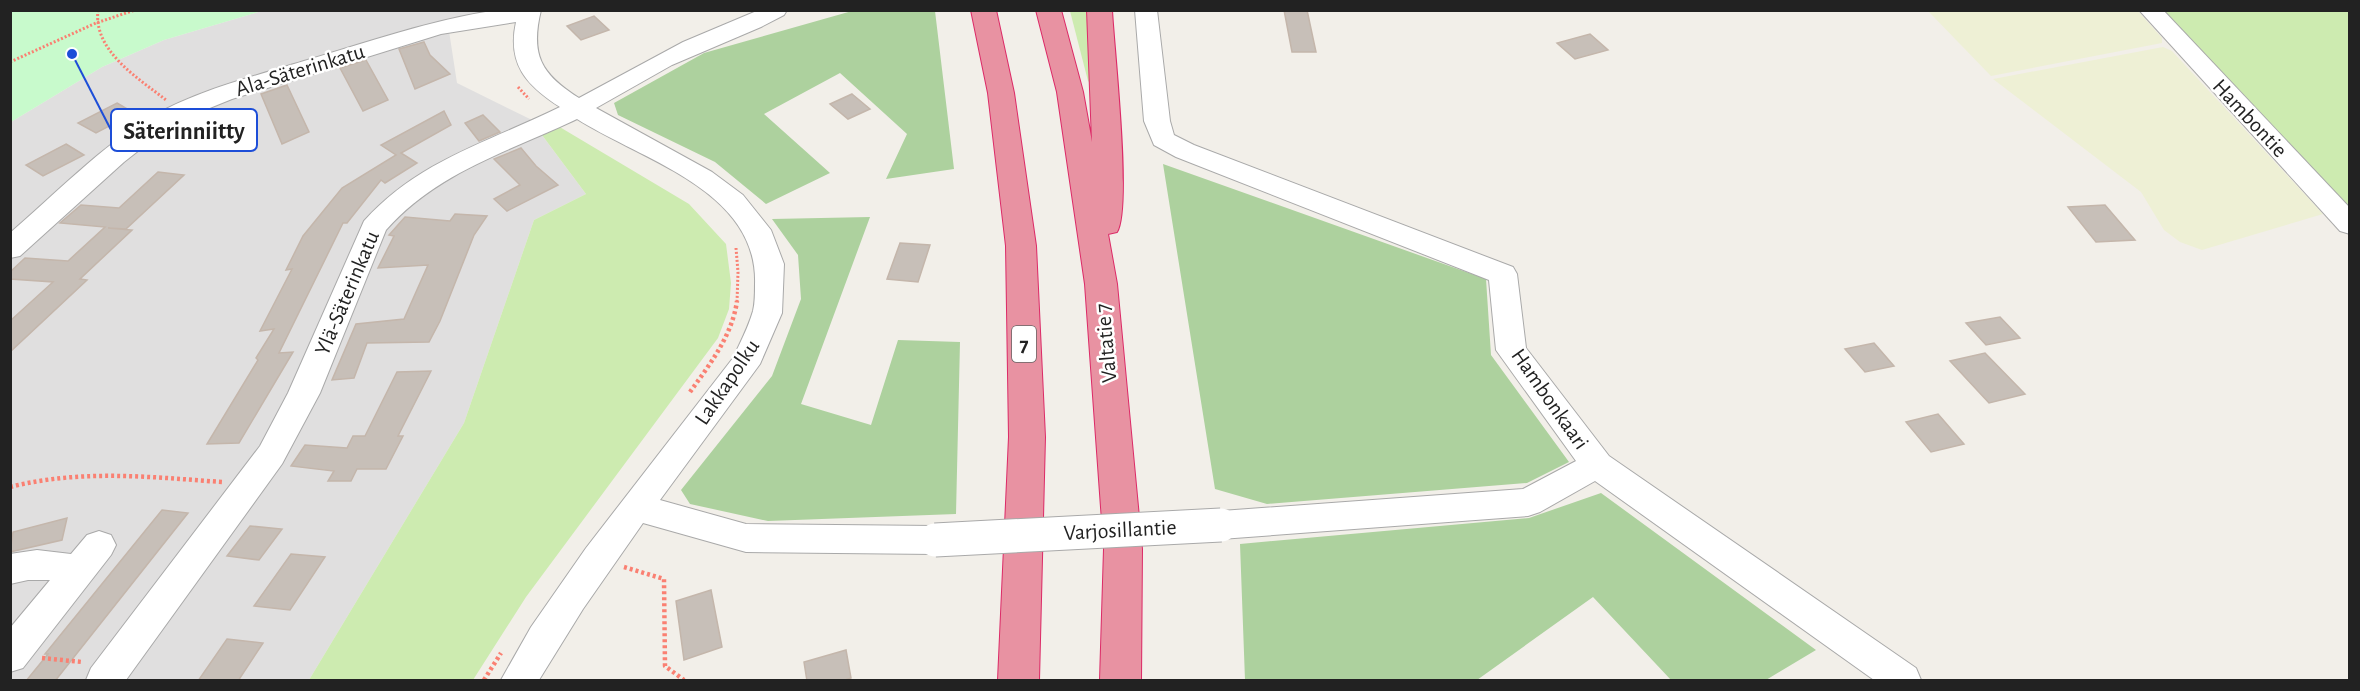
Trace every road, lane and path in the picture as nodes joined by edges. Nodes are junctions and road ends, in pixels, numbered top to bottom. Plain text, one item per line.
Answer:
1 (98, 10) edge
2 (135, 10) edge
3 (776, 10) edge
4 (983, 10) edge
5 (1048, 10) edge
6 (1099, 10) edge
7 (1146, 10) edge
8 (2150, 10) edge
9 (530, 12) edge
10 (96, 23) junction
11 (10, 62) edge
12 (516, 84) dead end
13 (167, 100) dead end
14 (567, 114) junction
15 (2349, 225) edge
16 (735, 243) dead end
17 (10, 249) edge
18 (1101, 284) junction
19 (689, 395) dead end
20 (1597, 465) junction
21 (229, 482) dead end
22 (10, 487) edge
23 (637, 508) junction
24 (600, 559) junction
25 (10, 569) edge
26 (502, 652) dead end
27 (11, 656) edge
28 (98, 672) edge
29 (484, 681) edge
30 (519, 681) edge
31 (684, 681) edge
32 (1019, 681) edge
33 (1121, 681) edge
34 (1903, 681) edge

1 - 10 path
2 - 10 path
3 - 14 street, Ylä-Säterinkatu
4 - 32 highway, 7
5 - 18 highway, Valtatie 7
6 - 18 highway
7 - 20 street, Hambonkaari
8 - 15 street, Hambontie
9 - 14 street, Lakkapolku
9 - 17 street, Ala-Säterinkatu
10 - 11 path
10 - 13 path
12 - 14 path
14 - 23 street, Lakkapolku
14 - 28 street, Ylä-Säterinkatu
16 - 19 path
18 - 33 highway, Valtatie 7
20 - 23 street, Varjosillantie, bridge
20 - 34 street, Hambonkaari
21 - 22 path
23 - 24 street, Lakkapolku
24 - 30 street, Lakkapolku
24 - 31 path
25 - 27 street
26 - 29 path
27 - 28 path

